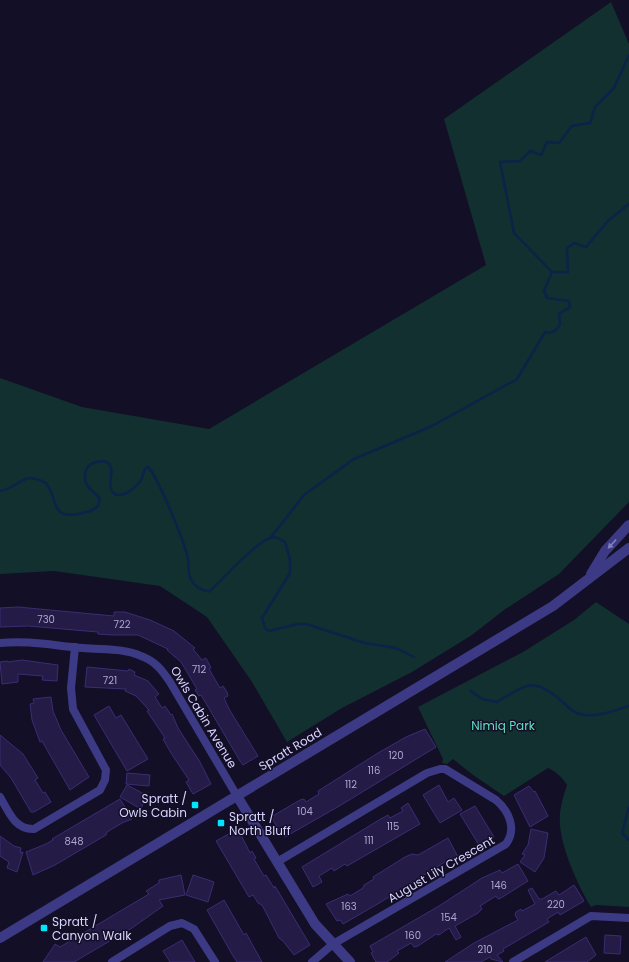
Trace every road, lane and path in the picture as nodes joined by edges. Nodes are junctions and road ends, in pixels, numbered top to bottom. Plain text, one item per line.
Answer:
1 (629, 526) edge
2 (629, 548) edge
3 (590, 577) junction
4 (0, 643) edge
5 (75, 647) junction
6 (237, 796) junction
7 (0, 797) edge
8 (277, 862) junction
9 (629, 918) edge
10 (0, 938) edge
11 (333, 944) junction
12 (112, 962) edge
13 (215, 962) edge
14 (312, 962) edge
15 (350, 962) edge
16 (513, 962) edge

1 -> 3 street, Spratt Road
2 - 3 street, Spratt Road
3 - 6 street, Spratt Road
4 - 5 street, Owls Cabin Avenue
5 - 6 street, Owls Cabin Avenue
5 - 7 street
6 - 8 street
6 - 10 street, Spratt Road
8 - 11 street
8 - 11 street, August Lily Crescent
9 - 16 street
11 - 14 street, August Lily Crescent
11 - 15 street
12 - 13 street

